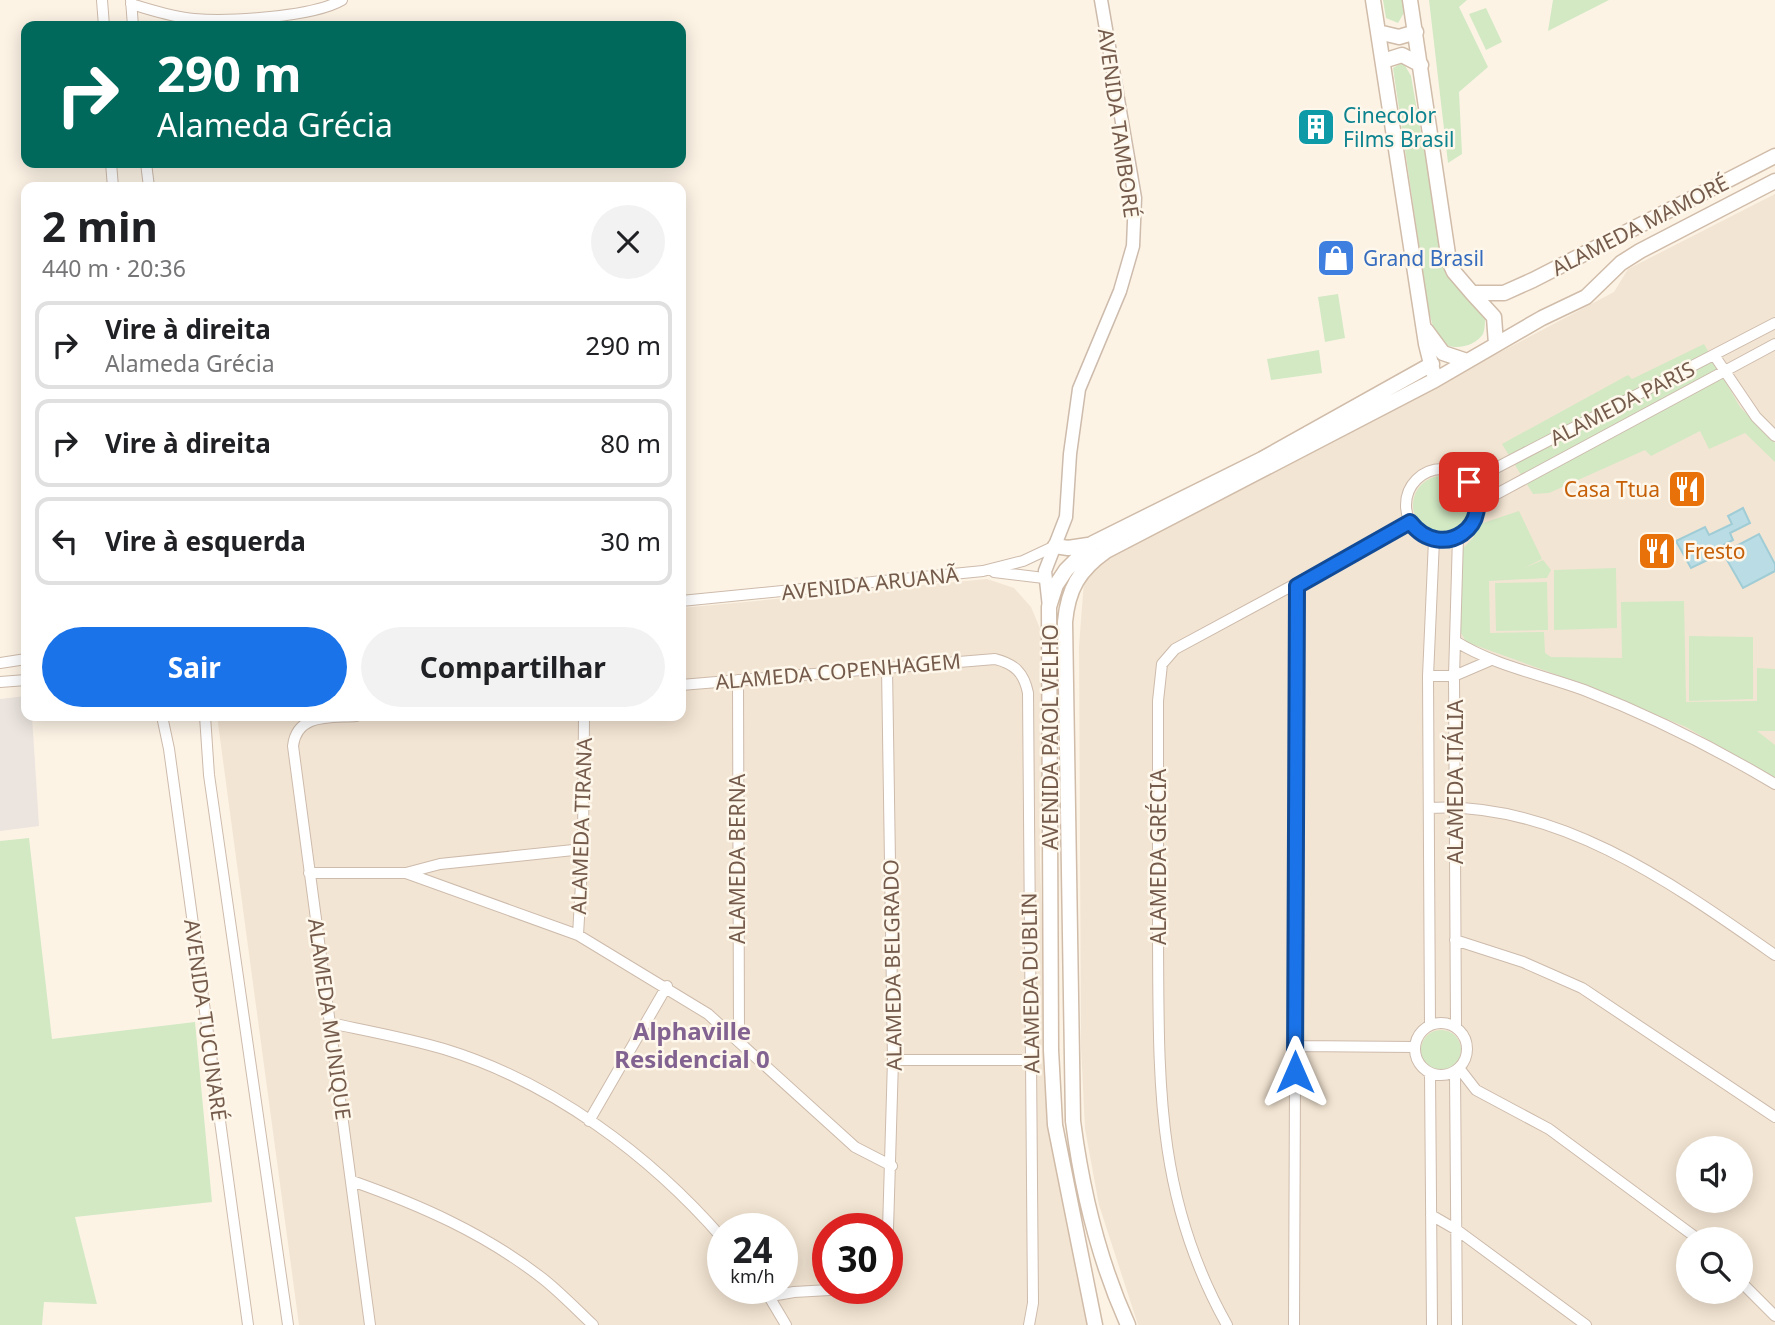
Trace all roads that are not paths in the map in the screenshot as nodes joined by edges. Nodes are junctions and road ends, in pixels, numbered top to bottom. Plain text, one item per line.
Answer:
1 (102, 0) edge
2 (342, 0) edge
3 (1101, 0) edge
4 (1373, 0) edge
5 (1410, 0) edge
6 (131, 2) edge
7 (192, 19) junction
8 (104, 21) edge
9 (133, 21) edge
10 (189, 21) edge
11 (1378, 32) junction
12 (1416, 32) junction
13 (1383, 61) junction
14 (1420, 65) junction
15 (1775, 156) edge
16 (1775, 181) edge
17 (1689, 200) junction
18 (1700, 220) junction
19 (1472, 293) junction
20 (1775, 323) edge
21 (1424, 326) junction
22 (1496, 344) junction
23 (1775, 344) edge
24 (1714, 355) junction
25 (1467, 361) junction
26 (1432, 364) junction
27 (1724, 371) junction
28 (1435, 380) junction
29 (1775, 436) edge
30 (1469, 482) junction
31 (1478, 504) junction
32 (1410, 522) junction
33 (1458, 537) junction
34 (1434, 540) junction
35 (1093, 543) junction
36 (1055, 546) junction
37 (983, 571) junction
38 (1044, 578) junction
39 (1297, 586) junction
40 (686, 601) edge
41 (1049, 607) junction
42 (1455, 641) junction
43 (995, 659) joint
44 (21, 660) edge
45 (1489, 661) junction
46 (0, 663) edge
47 (887, 667) junction
48 (1428, 676) junction
49 (1454, 676) junction
50 (21, 680) edge
51 (738, 680) junction
52 (0, 682) edge
53 (686, 685) edge
54 (163, 721) edge
55 (205, 721) edge
56 (308, 721) edge
57 (584, 721) edge
58 (1775, 784) edge
59 (1456, 806) junction
60 (1429, 808) junction
61 (583, 849) junction
62 (309, 873) junction
63 (406, 873) junction
64 (578, 935) junction
65 (1455, 940) junction
66 (1775, 955) edge
67 (667, 986) junction
68 (330, 1023) junction
69 (1430, 1025) junction
70 (1456, 1027) junction
71 (738, 1038) junction
72 (1295, 1046) junction
73 (1415, 1047) junction
74 (893, 1060) junction
75 (1031, 1060) junction
76 (1457, 1070) junction
77 (1430, 1073) junction
78 (1775, 1117) edge
79 (589, 1121) junction
80 (892, 1166) junction
81 (352, 1181) junction
82 (890, 1213) edge
83 (1431, 1215) junction
84 (707, 1222) edge
85 (1682, 1227) edge
86 (1457, 1230) junction
87 (1753, 1294) edge
88 (775, 1304) edge
89 (1775, 1317) edge
90 (248, 1325) edge
91 (288, 1325) edge
92 (370, 1325) edge
93 (593, 1325) edge
94 (786, 1325) edge
95 (1029, 1325) edge
96 (1095, 1325) edge
97 (1128, 1325) edge
98 (1227, 1325) edge
99 (1294, 1325) edge
100 (1432, 1325) edge
101 (1457, 1325) edge
102 (1586, 1325) edge

1 - 8 street
2 - 7 street
3 - 36 street, AVENIDA TAMBORÉ
4 - 11 main road
5 - 12 main road
6 - 7 street
6 - 9 street
7 - 10 street
11 - 12 main road
11 - 13 main road
12 - 14 main road
13 - 14 main road
13 - 21 main road
14 - 19 main road
15 - 17 main road, ALAMEDA MAMORÉ
16 - 18 main road, ALAMEDA MAMORÉ
17 - 18 main road
17 - 19 main road, ALAMEDA MAMORÉ
18 - 22 main road, ALAMEDA MAMORÉ
19 - 22 main road
20 - 24 street, ALAMEDA PARIS
21 - 25 main road
21 - 26 main road
22 - 25 main road, ALAMEDA MAMORÉ
23 - 27 street, ALAMEDA PARIS
24 - 27 street
24 - 30 street, ALAMEDA PARIS
25 - 28 main road, AVENIDA PAIOL VELHO
26 - 28 main road
26 - 35 main road, AVENIDA PAIOL VELHO
27 - 29 street
27 - 31 street, ALAMEDA PARIS
28 - 97 main road, AVENIDA PAIOL VELHO
30 - 31 street
30 - 32 street
31 - 33 street
32 - 34 street
32 - 39 street, ALAMEDA GRÉCIA
33 - 34 street
33 - 42 street, ALAMEDA ITÁLIA
34 - 48 street, ALAMEDA ITÁLIA
35 - 36 main road
35 - 41 main road, AVENIDA PAIOL VELHO
36 - 37 street, AVENIDA ARUANÃ
36 - 38 street, AVENIDA TAMBORÉ
37 - 38 street
37 - 40 street, AVENIDA ARUANÃ
38 - 41 street, AVENIDA TAMBORÉ
39 - 72 street
39 - 98 street, ALAMEDA GRÉCIA
41 - 96 main road, AVENIDA PAIOL VELHO
42 - 45 street
42 - 49 street, ALAMEDA ITÁLIA
43 - 47 street, ALAMEDA COPENHAGEM
43 - 75 street, ALAMEDA DUBLIN
44 - 46 street
45 - 49 street
45 - 58 street
47 - 51 street, ALAMEDA COPENHAGEM
47 - 74 street, ALAMEDA BELGRADO
48 - 49 street
48 - 60 street, ALAMEDA ITÁLIA
49 - 59 street, ALAMEDA ITÁLIA
50 - 52 street
51 - 53 street, ALAMEDA COPENHAGEM
51 - 71 street, ALAMEDA BERNA
54 - 90 street, AVENIDA TUCUNARÉ
55 - 91 street, AVENIDA TUCUNARÉ
56 - 62 street, ALAMEDA MUNIQUE
57 - 61 street, ALAMEDA TIRANA
59 - 60 street
59 - 65 street, ALAMEDA ITÁLIA
59 - 66 street
60 - 69 street, ALAMEDA ITÁLIA
61 - 63 street
61 - 64 street, ALAMEDA TIRANA
62 - 63 street
62 - 68 street, ALAMEDA MUNIQUE
63 - 64 street
64 - 67 street
65 - 70 street, ALAMEDA ITÁLIA
65 - 78 street
67 - 71 street
67 - 79 street
68 - 79 street
68 - 81 street, ALAMEDA MUNIQUE
69 - 70 street
69 - 73 street
70 - 76 street
71 - 80 street
72 - 73 street
72 - 99 street
73 - 77 street
74 - 75 street
74 - 80 street, ALAMEDA BELGRADO
75 - 95 street, ALAMEDA DUBLIN
76 - 77 street
76 - 85 street
76 - 86 street
77 - 83 street
79 - 84 street
80 - 82 street, ALAMEDA BELGRADO
81 - 92 street, ALAMEDA MUNIQUE
81 - 93 street
83 - 86 street
83 - 100 street
86 - 101 street
86 - 102 street
87 - 89 street
88 - 94 street

